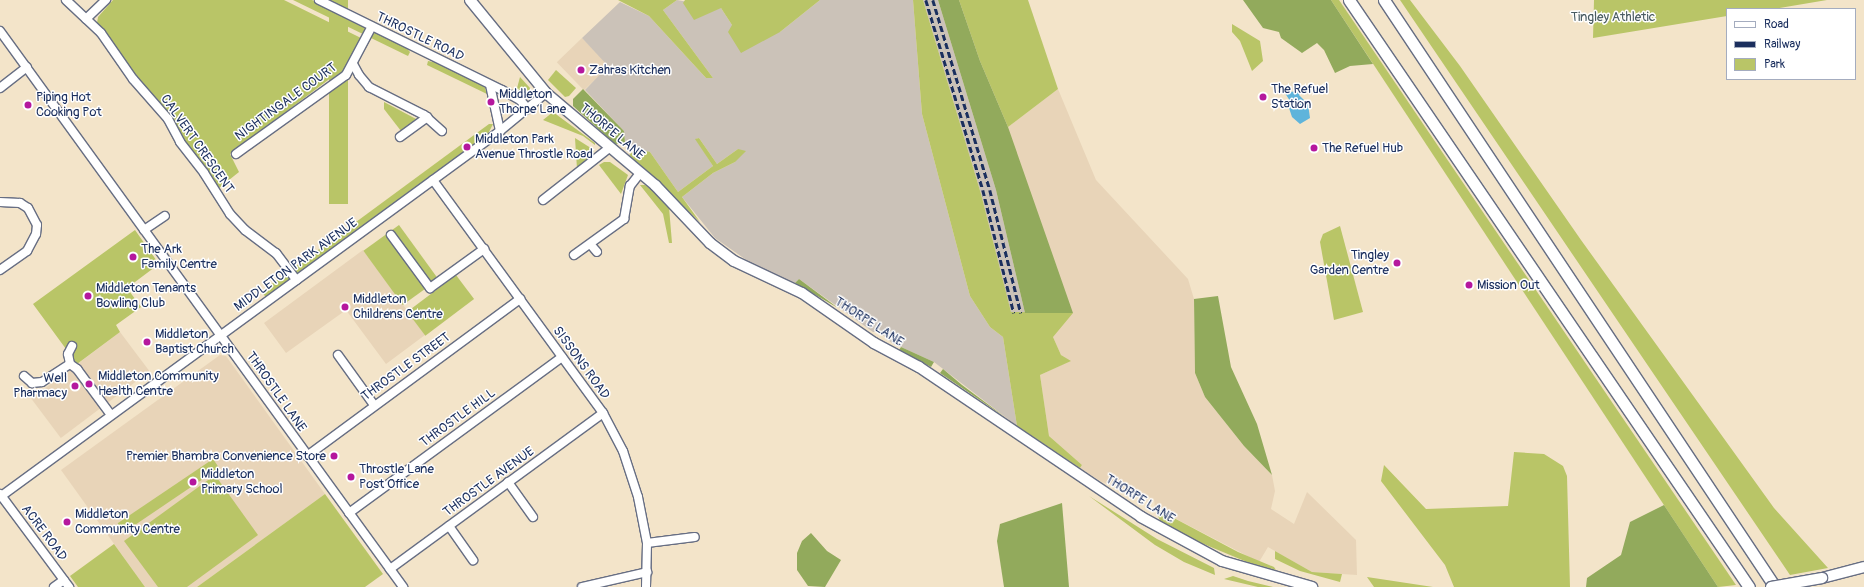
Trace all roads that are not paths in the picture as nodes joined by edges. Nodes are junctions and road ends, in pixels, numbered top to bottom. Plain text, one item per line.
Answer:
1 (66, 0) edge
2 (106, 0) edge
3 (319, 0) edge
4 (470, 0) edge
5 (1349, 0) edge
6 (1384, 0) edge
7 (86, 19) junction
8 (372, 26) junction
9 (0, 31) edge
10 (353, 64) junction
11 (27, 67) junction
12 (490, 85) junction
13 (0, 88) edge
14 (546, 93) junction
15 (528, 109) junction
16 (428, 117) junction
17 (442, 131) dead end
18 (500, 131) junction
19 (400, 137) dead end
20 (609, 148) junction
21 (236, 154) dead end
22 (640, 173) junction
23 (433, 180) junction
24 (543, 200) dead end
25 (0, 202) edge
26 (165, 216) dead end
27 (144, 230) junction
28 (391, 235) dead end
29 (591, 245) junction
30 (484, 249) junction
31 (596, 252) dead end
32 (574, 256) dead end
33 (0, 270) edge
34 (296, 280) junction
35 (520, 299) junction
36 (221, 335) junction
37 (72, 346) dead end
38 (338, 354) dead end
39 (562, 357) junction
40 (70, 364) junction
41 (24, 376) dead end
42 (374, 405) junction
43 (603, 413) junction
44 (111, 415) junction
45 (307, 456) junction
46 (508, 482) junction
47 (0, 495) edge
48 (349, 513) junction
49 (533, 517) dead end
50 (449, 526) junction
51 (695, 537) dead end
52 (647, 543) junction
53 (473, 560) dead end
54 (1864, 567) edge
55 (390, 569) junction
56 (647, 572) junction
57 (64, 580) junction
58 (54, 587) edge
59 (69, 587) edge
60 (403, 587) edge
61 (582, 587) edge
62 (646, 587) edge
63 (1312, 587) edge
64 (1749, 587) edge
65 (1771, 587) edge
66 (1775, 587) edge

1 - 7 street, CALVERT CRESCENT
2 - 7 street
3 - 8 street, THROSTLE ROAD
4 - 14 main road, THORPE LANE
5 - 64 highway
6 - 66 highway
7 - 34 street, CALVERT CRESCENT
8 - 10 street, NIGHTINGALE COURT
8 - 12 street, THROSTLE ROAD
9 - 11 street, THROSTLE LANE
10 - 16 street
10 - 21 street, NIGHTINGALE COURT
11 - 13 street
11 - 27 street, THROSTLE LANE
12 - 15 street, THROSTLE ROAD
12 - 18 street
14 - 15 street, MIDDLETON PARK AVENUE
14 - 20 main road, THORPE LANE
15 - 18 street, MIDDLETON PARK AVENUE
16 - 17 street
16 - 19 street
18 - 23 street, MIDDLETON PARK AVENUE
20 - 22 main road, THORPE LANE
20 - 24 street
22 - 29 street
22 - 63 main road, THORPE LANE
23 - 30 street, SISSONS ROAD
23 - 34 street, MIDDLETON PARK AVENUE
25 - 33 street
26 - 27 street
27 - 36 street, THROSTLE LANE
28 - 30 street
29 - 31 street
29 - 32 street
30 - 35 street, SISSONS ROAD
34 - 36 street, MIDDLETON PARK AVENUE
35 - 39 street, SISSONS ROAD
35 - 42 street, THROSTLE STREET
36 - 44 street, MIDDLETON PARK AVENUE
36 - 45 street, THROSTLE LANE
37 - 40 street
38 - 42 street
39 - 43 street, SISSONS ROAD
39 - 48 street, THROSTLE HILL
40 - 41 street
40 - 44 street
42 - 45 street, THROSTLE STREET
43 - 46 street, THROSTLE AVENUE
43 - 52 street, SISSONS ROAD
44 - 47 street, MIDDLETON PARK AVENUE
45 - 48 street, THROSTLE LANE
46 - 49 street
46 - 50 street, THROSTLE AVENUE
47 - 57 street, ACRE ROAD
48 - 55 street, THROSTLE LANE
50 - 53 street
50 - 55 street, THROSTLE AVENUE
51 - 52 street
52 - 56 street, SISSONS ROAD
54 - 65 main road, bridge
55 - 60 street, THROSTLE LANE
56 - 61 street
56 - 62 street, SISSONS ROAD
57 - 58 street
57 - 59 street, ACRE ROAD

